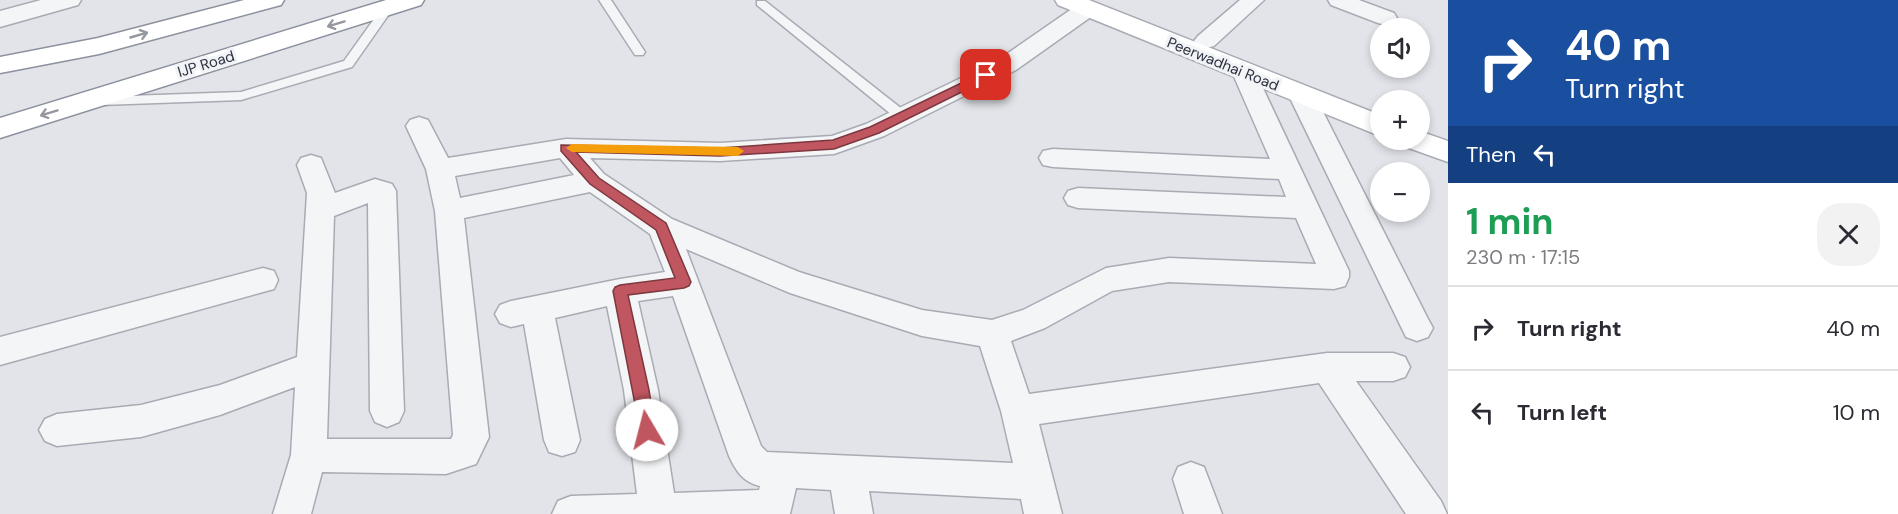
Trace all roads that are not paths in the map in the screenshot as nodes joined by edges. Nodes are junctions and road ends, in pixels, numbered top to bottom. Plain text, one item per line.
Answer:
1 (69, 0) edge
2 (272, 0) edge
3 (605, 0) edge
4 (1253, 0) edge
5 (1339, 0) edge
6 (754, 3) edge
7 (1085, 3) edge
8 (400, 4) edge
9 (1386, 18) dead end
10 (0, 19) edge
11 (1206, 41) junction
12 (99, 46) junction
13 (639, 52) dead end
14 (0, 65) edge
15 (1244, 72) junction
16 (0, 89) edge
17 (1302, 96) junction
18 (86, 101) junction
19 (1370, 104) edge
20 (902, 116) junction
21 (1370, 122) edge
22 (419, 126) dead end
23 (1430, 127) edge
24 (0, 128) edge
25 (1448, 134) edge
26 (1430, 145) edge
27 (566, 148) junction
28 (1448, 152) edge
29 (1053, 158) dead end
30 (311, 165) dead end
31 (440, 169) junction
32 (1288, 170) junction
33 (594, 181) junction
34 (1078, 198) dead end
35 (1306, 208) junction
36 (320, 210) junction
37 (449, 211) junction
38 (662, 226) junction
39 (263, 280) dead end
40 (684, 282) junction
41 (620, 291) junction
42 (1417, 328) dead end
43 (992, 334) junction
44 (0, 351) edge
45 (313, 366) junction
46 (1327, 367) junction
47 (1393, 367) dead end
48 (387, 411) dead end
49 (1018, 411) junction
50 (57, 430) dead end
51 (562, 440) dead end
52 (309, 455) junction
53 (781, 470) junction
54 (847, 473) junction
55 (1191, 479) dead end
56 (1039, 498) edge
57 (659, 512) edge
58 (292, 514) edge
59 (571, 514) edge
60 (854, 514) edge
61 (1203, 514) edge
62 (1428, 514) edge

1 - 10 street
12 -> 2 main road
3 - 13 lane
4 - 11 street
5 - 9 street
6 - 20 lane
7 - 11 main road
7 - 15 main road, Peerwadhai Road
7 - 20 street
8 -> 18 main road, IJP Road
8 - 18 lane
11 - 19 main road
12 - 14 main road
12 - 16 main road
15 - 17 main road, Peerwadhai Road
15 - 32 street
17 - 21 main road, Peerwadhai Road
17 - 42 street
18 -> 24 main road, IJP Road
20 - 27 street
22 - 31 street
23 - 25 main road
26 - 28 main road
27 - 31 street
27 - 33 street
29 - 32 street
30 - 36 street
31 - 37 street
32 - 35 street
33 - 37 street
33 - 38 street
34 - 35 street
35 - 43 street
36 - 45 street
36 - 48 street
37 - 52 street
38 - 40 street
38 - 43 street
39 - 44 street
40 - 41 street
40 - 53 street
41 - 51 street
41 - 57 street
43 - 49 street
45 - 50 street
45 - 52 street
46 - 47 street
46 - 49 street
46 - 62 street
49 - 56 street
52 - 58 street
53 - 54 street
53 - 57 street
54 - 56 street
54 - 60 street
55 - 61 street
57 - 59 street

